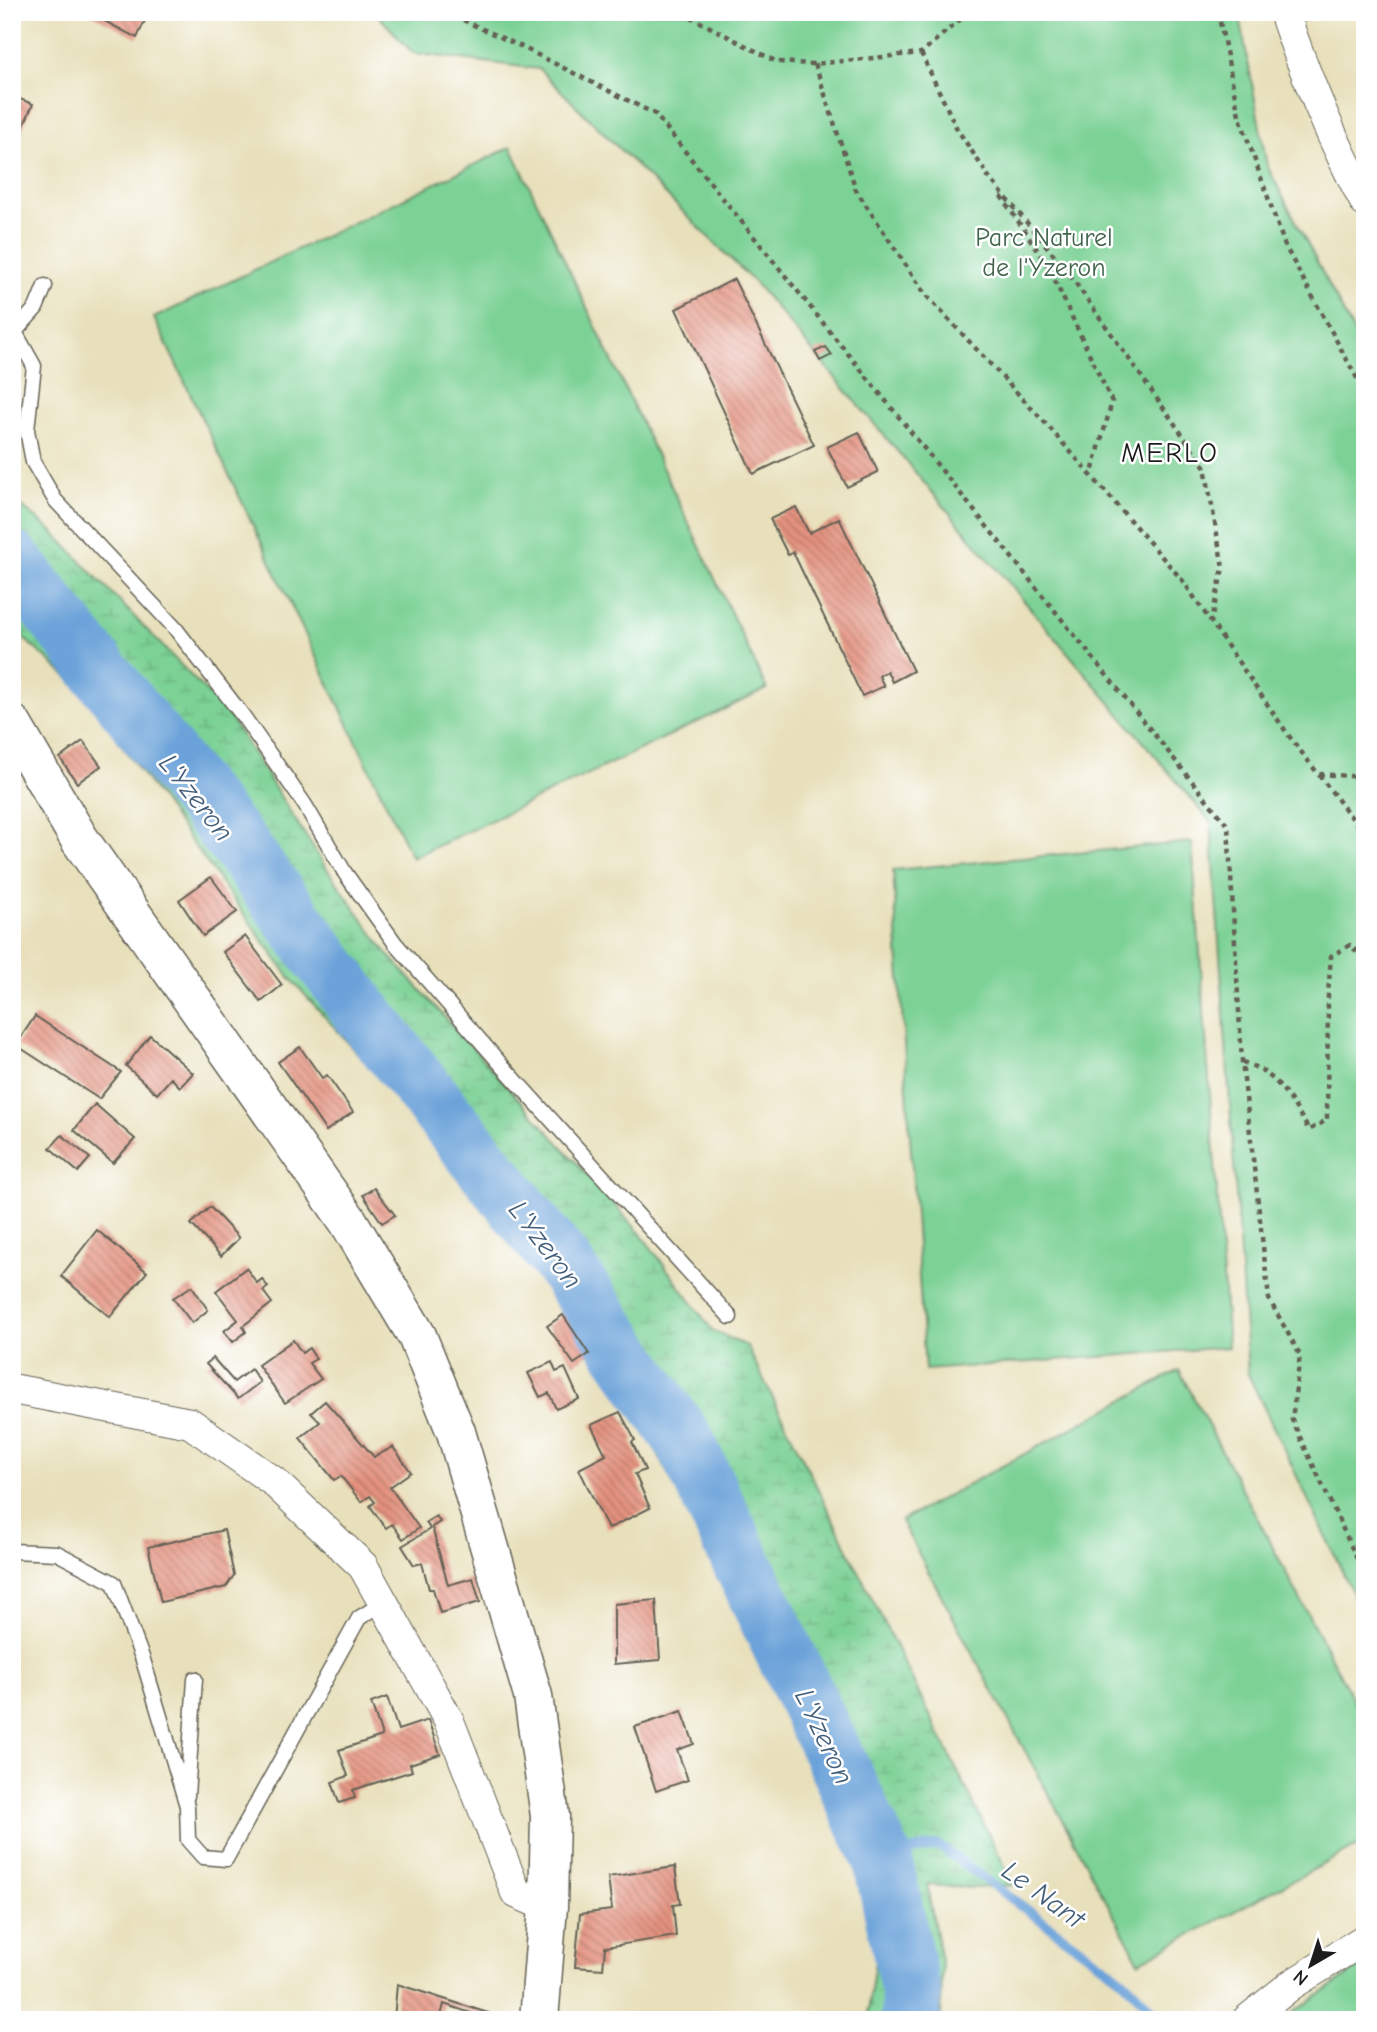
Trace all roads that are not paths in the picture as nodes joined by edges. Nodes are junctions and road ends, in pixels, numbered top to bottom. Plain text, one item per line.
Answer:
1 (1284, 12) edge
2 (1365, 202) edge
3 (45, 286) dead end
4 (14, 335) edge
5 (12, 724) edge
6 (730, 1317) dead end
7 (12, 1389) edge
8 (12, 1551) edge
9 (383, 1603) junction
10 (195, 1679) dead end
11 (187, 1806) junction
12 (548, 1907) junction
13 (1365, 1939) edge
14 (539, 2020) edge
15 (1247, 2020) edge

1 - 2 street
3 - 4 lane
4 - 6 lane
5 - 12 main road
7 - 9 street
8 - 11 lane
9 - 11 lane
9 - 12 street
10 - 11 lane
12 - 14 main road
13 - 15 street

